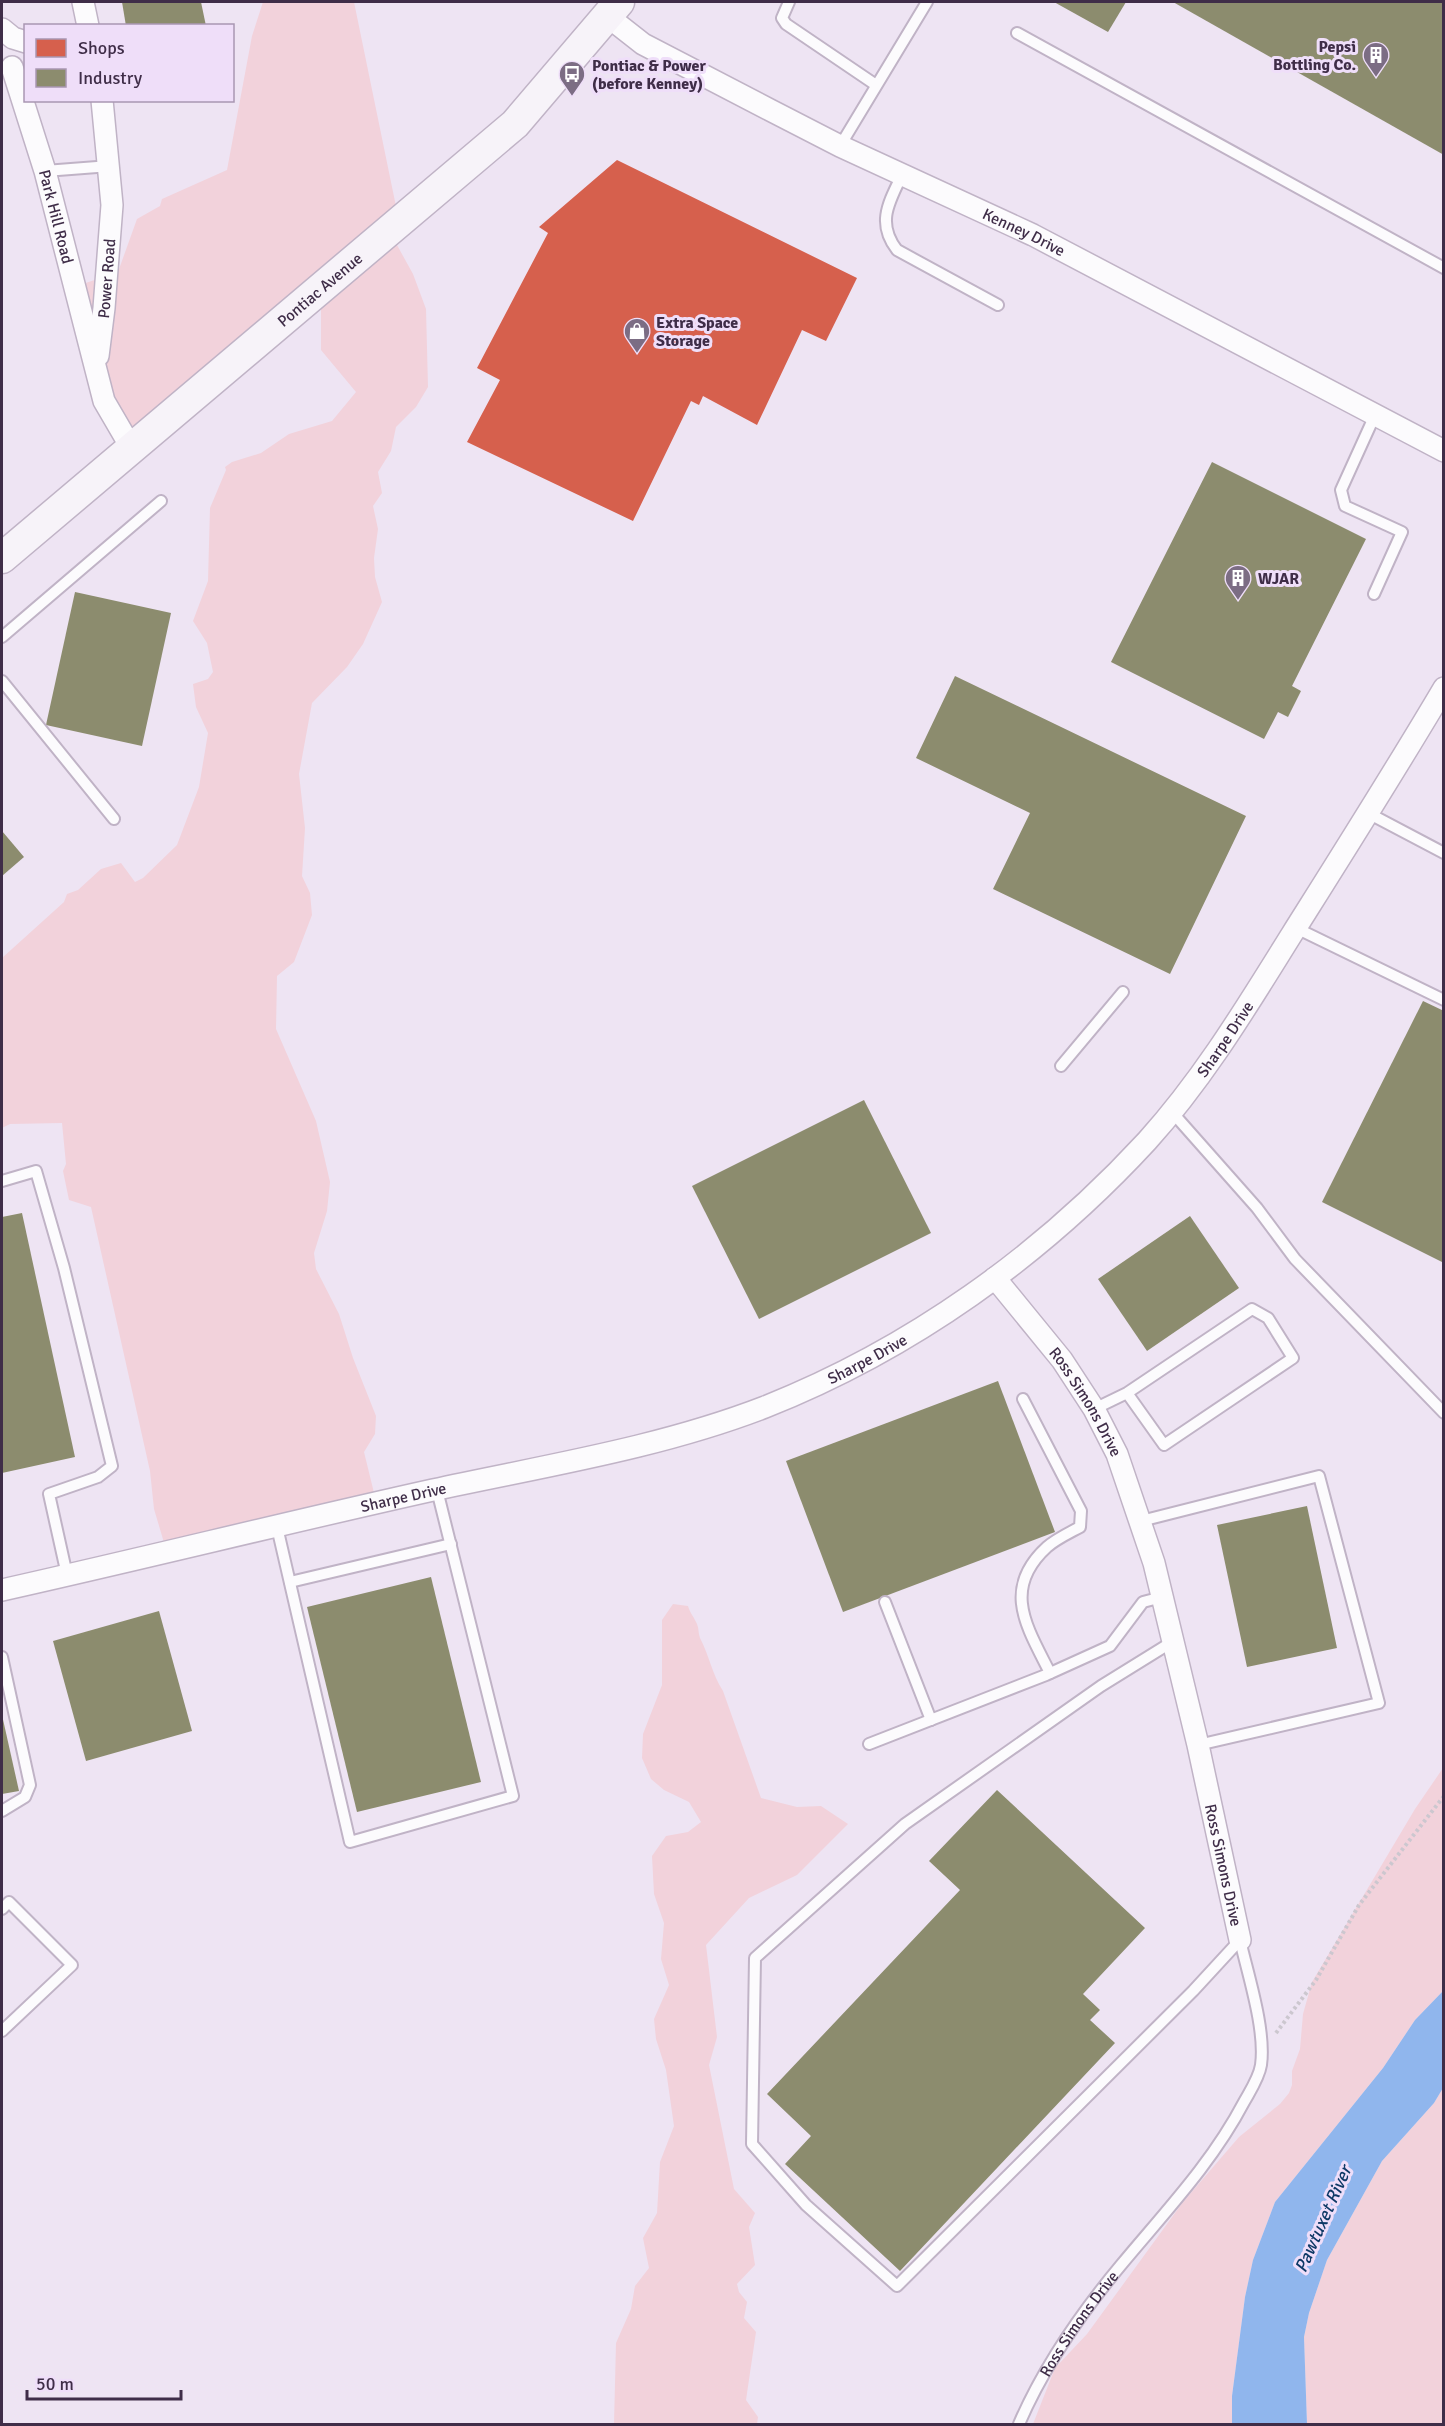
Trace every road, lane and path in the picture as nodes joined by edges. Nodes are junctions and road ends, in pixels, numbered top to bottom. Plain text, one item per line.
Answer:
1 (82, 2) edge
2 (789, 2) edge
3 (927, 2) edge
4 (612, 8) edge
5 (88, 24) edge
6 (2, 29) edge
7 (1017, 33) dead end
8 (24, 41) edge
9 (12, 67) dead end
10 (876, 85) junction
11 (102, 102) edge
12 (840, 146) junction
13 (110, 166) junction
14 (45, 171) junction
15 (902, 175) junction
16 (1443, 268) edge
17 (998, 305) dead end
18 (96, 369) junction
19 (1375, 415) junction
20 (132, 449) junction
21 (1443, 451) edge
22 (161, 501) dead end
23 (2, 558) edge
24 (1374, 594) dead end
25 (2, 637) edge
26 (2, 681) edge
27 (1443, 688) edge
28 (1368, 813) junction
29 (114, 819) dead end
30 (1443, 853) edge
31 (1296, 928) junction
32 (1123, 992) dead end
33 (1443, 1000) edge
34 (1061, 1066) dead end
35 (1172, 1112) junction
36 (2, 1181) edge
37 (995, 1278) junction
38 (1127, 1393) junction
39 (1023, 1399) dead end
40 (1094, 1409) junction
41 (1443, 1413) edge
42 (437, 1490) junction
43 (1141, 1521) junction
44 (277, 1527) junction
45 (451, 1544) junction
46 (67, 1575) junction
47 (290, 1582) junction
48 (2, 1590) edge
49 (1162, 1597) junction
50 (885, 1602) dead end
51 (1172, 1642) junction
52 (2, 1657) edge
53 (1050, 1673) junction
54 (931, 1720) junction
55 (869, 1744) dead end
56 (1198, 1745) junction
57 (1443, 1796) edge
58 (2, 1811) edge
59 (2, 1909) edge
60 (1240, 1940) junction
61 (2, 2031) edge
62 (1261, 2053) junction
63 (1019, 2424) edge

1 - 5 street
2 - 10 lane
3 - 10 lane
4 - 12 street, Kenney Drive
4 - 20 main road, Pontiac Avenue
6 - 8 street
7 - 16 lane
9 - 14 street, Park Hill Road
10 - 12 lane
11 - 13 street, Power Road
12 - 15 street, Kenney Drive
13 - 14 lane
13 - 18 street, Power Road
14 - 18 street, Park Hill Road
15 - 17 lane
15 - 19 street, Kenney Drive
18 - 20 street, Power Road
19 - 21 street, Kenney Drive
19 - 24 lane
20 - 23 main road, Pontiac Avenue
22 - 25 lane
26 - 29 lane
27 - 28 street, Sharpe Drive
28 - 30 lane
28 - 31 street, Sharpe Drive
31 - 33 lane
31 - 35 street, Sharpe Drive
32 - 34 lane
35 - 37 street, Sharpe Drive
35 - 41 lane
36 - 46 lane
37 - 40 street, Ross Simons Drive
37 - 42 street, Sharpe Drive
38 - 38 lane
38 - 40 lane
39 - 53 lane
40 - 43 street, Ross Simons Drive
42 - 44 street, Sharpe Drive
42 - 45 lane
43 - 49 street, Ross Simons Drive
43 - 56 lane
44 - 46 street, Sharpe Drive
44 - 47 lane
45 - 47 lane
45 - 47 lane
46 - 48 street, Sharpe Drive
49 - 51 street, Ross Simons Drive
49 - 53 lane
50 - 54 lane
51 - 56 street, Ross Simons Drive
51 - 60 lane
52 - 58 lane
53 - 54 lane
54 - 55 lane
56 - 60 street, Ross Simons Drive
57 - 62 path
59 - 61 lane
60 - 62 lane, Ross Simons Drive
62 - 63 lane, Ross Simons Drive

